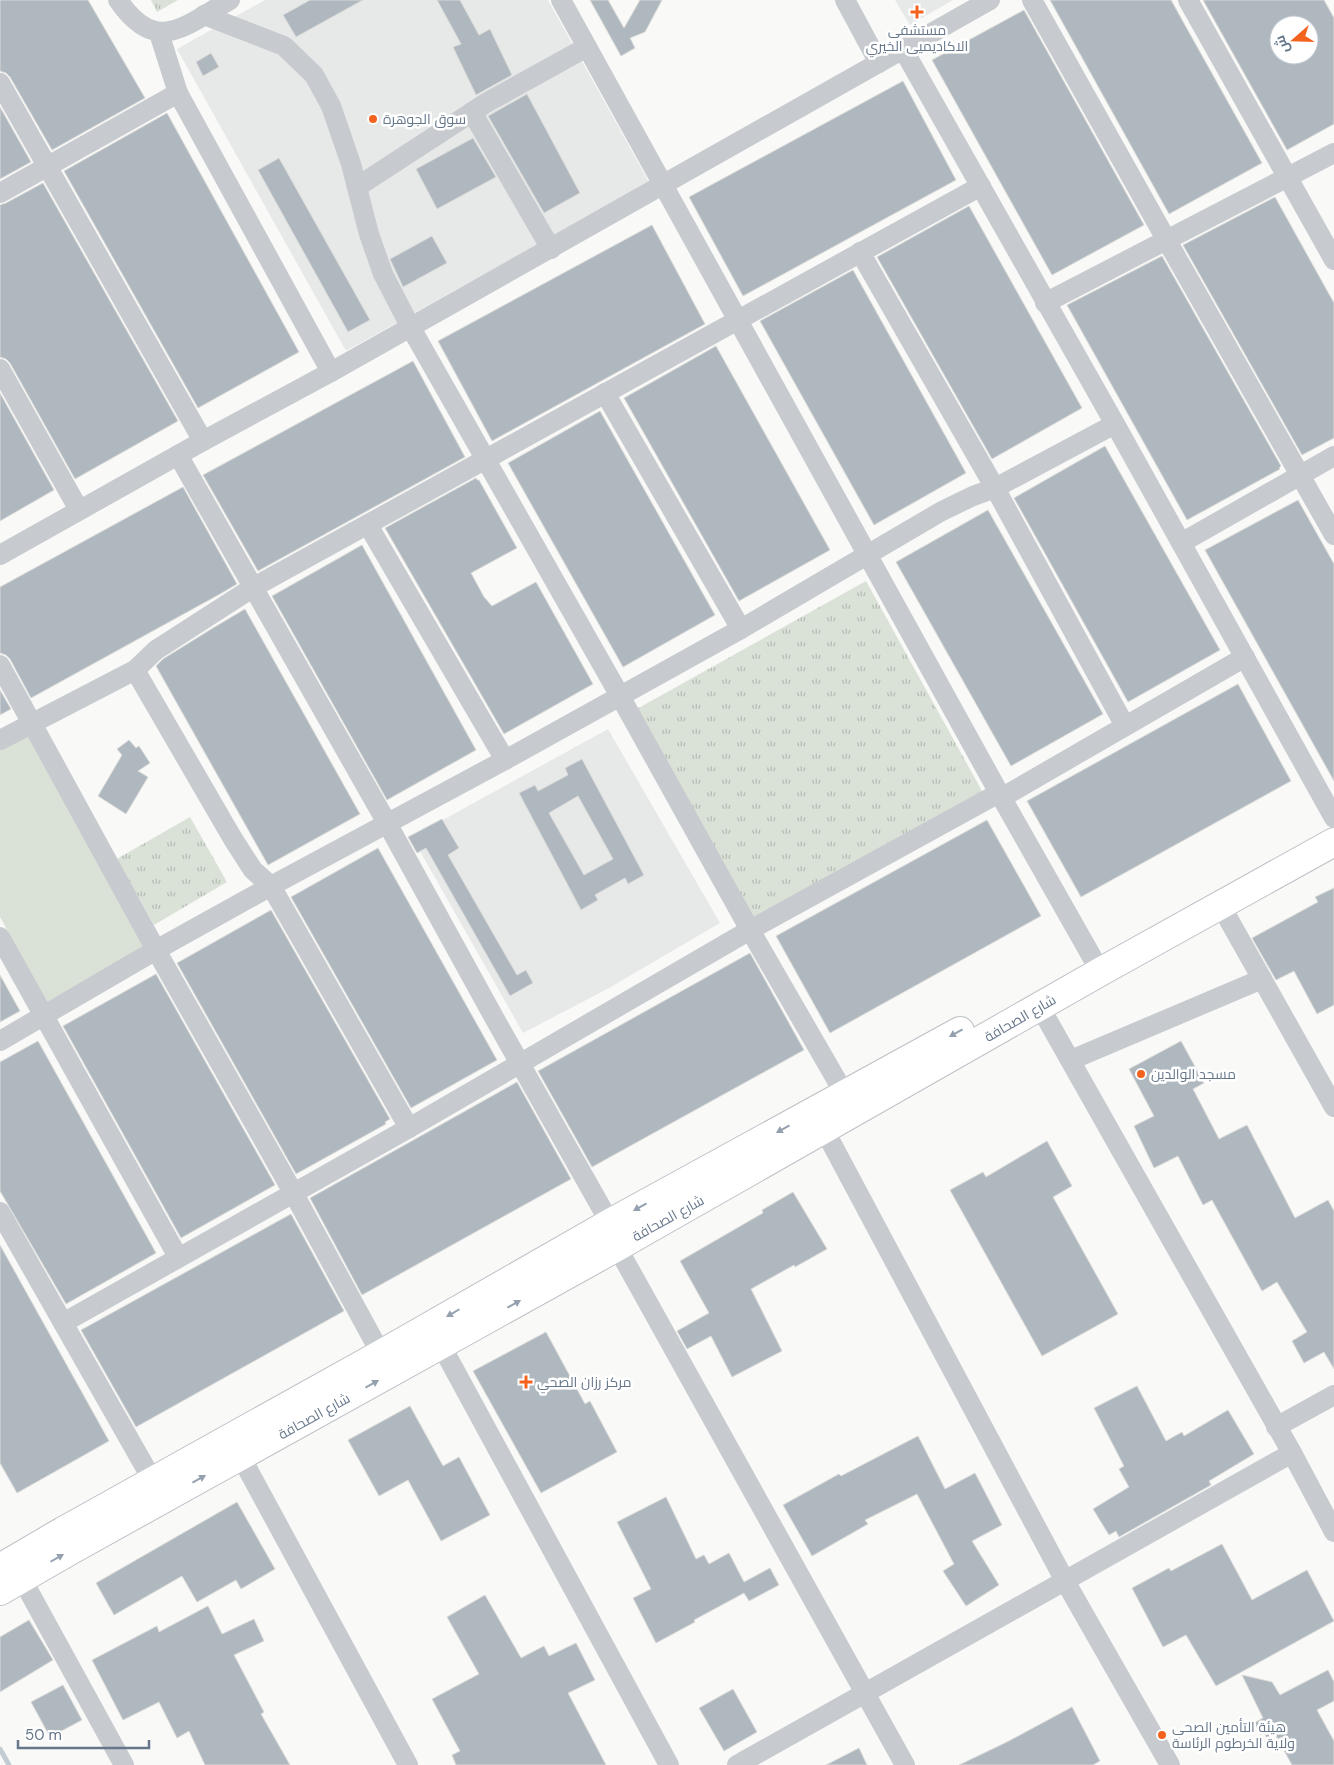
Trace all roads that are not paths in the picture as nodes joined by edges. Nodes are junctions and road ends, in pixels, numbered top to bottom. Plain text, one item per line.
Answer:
1 (118, 0) edge
2 (230, 0) edge
3 (561, 0) edge
4 (845, 0) edge
5 (990, 0) edge
6 (1032, 0) edge
7 (1188, 0) edge
8 (204, 15) junction
9 (160, 33) junction
10 (587, 47) junction
11 (903, 49) junction
12 (879, 62) junction
13 (0, 83) edge
14 (178, 93) junction
15 (472, 112) junction
16 (1334, 153) edge
17 (48, 166) junction
18 (1287, 177) junction
19 (662, 185) junction
20 (981, 186) junction
21 (357, 187) junction
22 (0, 193) edge
23 (1166, 240) junction
24 (550, 249) junction
25 (860, 252) junction
26 (1334, 260) edge
27 (1045, 303) junction
28 (737, 320) junction
29 (411, 328) junction
30 (0, 369) edge
31 (331, 372) junction
32 (605, 393) junction
33 (1114, 424) junction
34 (203, 441) junction
35 (178, 455) junction
36 (1334, 456) edge
37 (486, 460) junction
38 (1300, 476) junction
39 (995, 488) junction
40 (79, 510) junction
41 (368, 525) junction
42 (1334, 535) edge
43 (1181, 543) junction
44 (0, 555) edge
45 (868, 555) junction
46 (254, 587) junction
47 (741, 629) junction
48 (1245, 657) junction
49 (0, 665) edge
50 (136, 670) junction
51 (620, 696) junction
52 (33, 724) junction
53 (1125, 726) junction
54 (0, 740) edge
55 (505, 760) junction
56 (1000, 795) junction
57 (1334, 820) edge
58 (387, 823) junction
59 (1334, 842) edge
60 (271, 886) junction
61 (1221, 906) junction
62 (750, 930) junction
63 (0, 937) edge
64 (156, 950) junction
65 (1092, 957) junction
66 (1262, 979) junction
67 (1040, 1007) junction
68 (44, 1017) junction
69 (0, 1041) edge
70 (1070, 1060) junction
71 (520, 1064) junction
72 (850, 1103) junction
73 (1334, 1107) edge
74 (820, 1121) junction
75 (409, 1128) junction
76 (294, 1194) junction
77 (0, 1212) edge
78 (614, 1235) junction
79 (178, 1257) junction
80 (63, 1322) junction
81 (441, 1345) junction
82 (381, 1354) junction
83 (1334, 1395) edge
84 (1276, 1427) junction
85 (1292, 1453) junction
86 (240, 1457) junction
87 (153, 1481) junction
88 (1334, 1532) edge
89 (7, 1579) edge
90 (1065, 1582) junction
91 (865, 1694) junction
92 (124, 1765) edge
93 (408, 1765) edge
94 (669, 1765) edge
95 (737, 1765) edge
96 (905, 1765) edge
97 (1170, 1765) edge

1 - 9 street
2 - 8 street
3 - 10 street
4 - 12 street
5 - 11 street
6 - 23 street
7 - 18 street
8 - 9 street
8 - 21 street
9 - 14 street
10 - 15 street
10 - 19 street
11 - 12 street
11 - 20 street
12 - 19 street
13 - 17 street
14 - 17 street
14 - 31 street
15 - 21 street
15 - 24 street
16 - 18 street
17 - 22 street
17 - 34 street
18 - 23 street
18 - 26 street
19 - 24 street
19 - 28 street
20 - 25 street
20 - 27 street
21 - 29 street
23 - 27 street
23 - 38 street
24 - 29 street
25 - 28 street
25 - 39 street
27 - 33 street
28 - 32 street
28 - 45 street
29 - 31 street
29 - 37 street
30 - 40 street
31 - 34 street
32 - 37 street
32 - 47 street
33 - 39 street
33 - 43 street
34 - 35 street
35 - 40 street
35 - 46 street
36 - 38 street
37 - 41 street
37 - 51 street
38 - 42 street
38 - 43 street
39 - 45 street
39 - 53 street
40 - 44 street
41 - 46 street
41 - 55 street
43 - 48 street
45 - 47 street
45 - 56 street
46 - 50 street
46 - 58 street
47 - 51 street
48 - 53 street
48 - 57 street
49 - 52 street
50 - 52 street
50 - 60 street
51 - 55 street
51 - 62 street
52 - 54 street
52 - 64 street
53 - 56 street
55 - 58 street
56 - 62 street
56 - 65 street
57 - 65 main road, شارع الصحافة
58 - 60 street
58 - 71 street
59 - 61 main road, شارع الصحافة
60 - 64 street
60 - 75 street
61 - 66 street
61 - 67 main road, شارع الصحافة
62 - 71 street
62 - 72 street
63 - 68 street
64 - 68 street
64 - 76 street
65 -> 72 main road, شارع الصحافة
66 - 70 street
66 - 73 street
67 - 70 street
67 - 72 main road, شارع الصحافة
68 - 69 street
68 - 79 street
70 - 84 street
71 - 75 street
71 - 78 street
72 - 74 main road, شارع الصحافة
74 - 78 main road, شارع الصحافة
74 - 90 street
75 - 76 street
76 - 79 street
76 - 82 street
77 - 80 street
81 -> 78 main road, شارع الصحافة
78 -> 82 main road, شارع الصحافة
78 - 91 street
79 - 80 street
80 - 87 street
86 -> 81 main road, شارع الصحافة
81 - 94 street
82 - 87 main road, شارع الصحافة
83 - 84 street
84 - 85 street
85 - 88 street
85 - 90 street
89 -> 86 main road, شارع الصحافة
86 - 93 street
87 - 89 main road, شارع الصحافة
89 - 92 street
90 - 91 street
90 - 97 street
91 - 95 street
91 - 96 street

